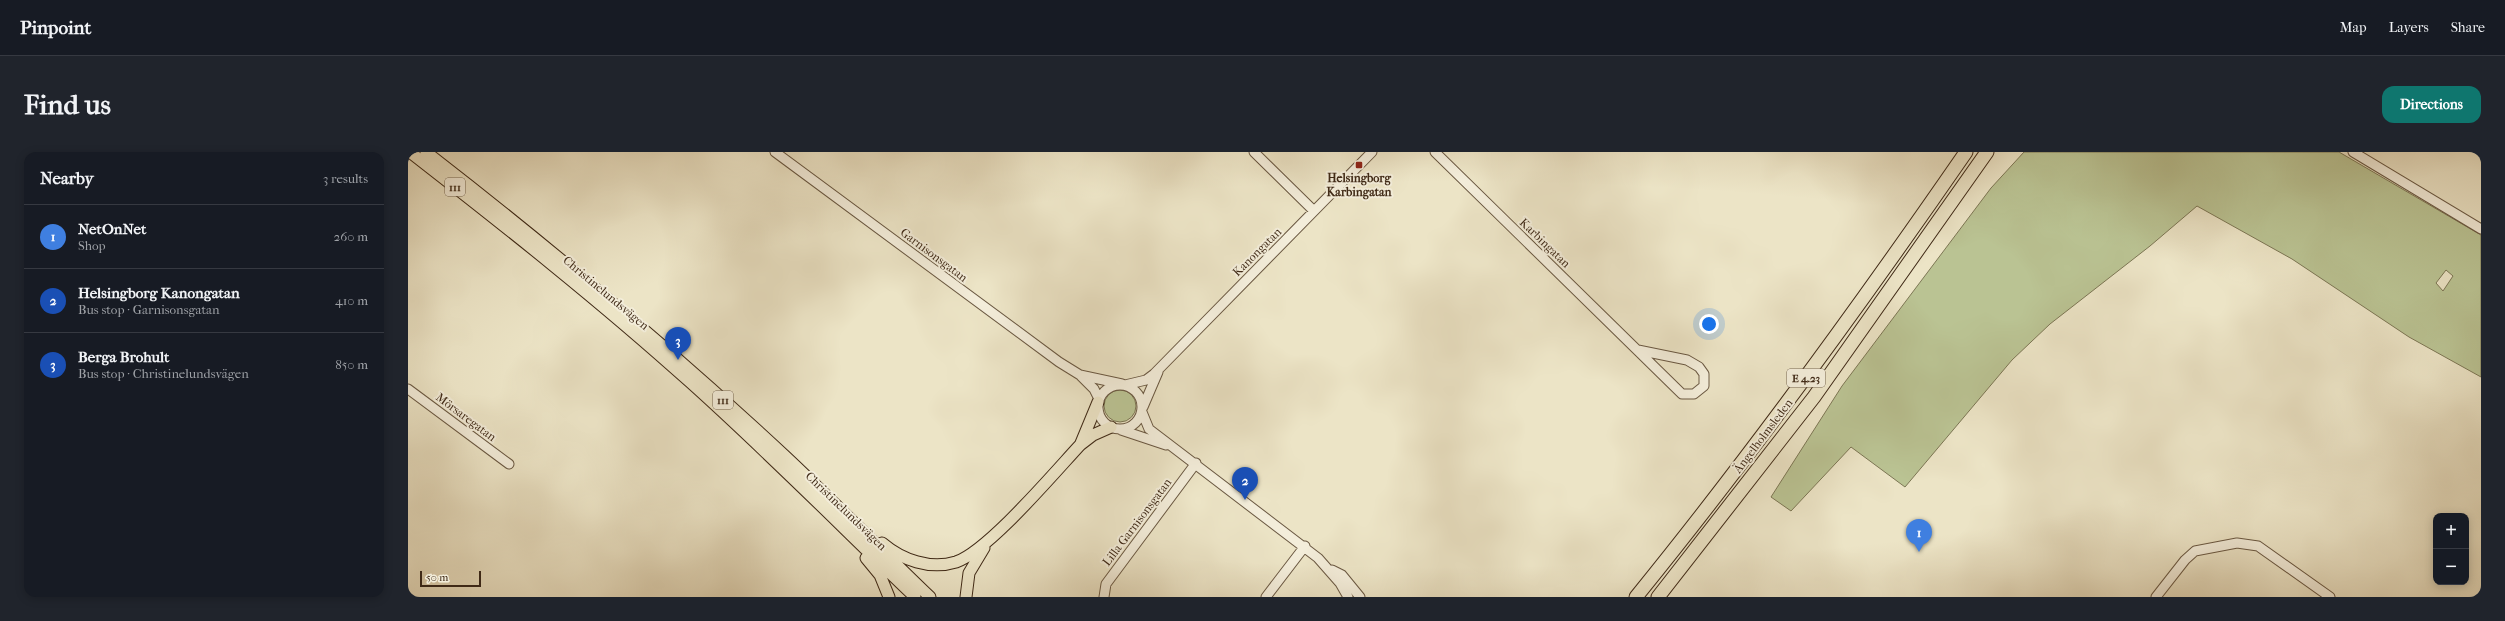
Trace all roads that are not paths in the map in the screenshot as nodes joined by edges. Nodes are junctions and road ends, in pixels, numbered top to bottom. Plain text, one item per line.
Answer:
1 (410, 152) edge
2 (426, 152) edge
3 (775, 152) edge
4 (1254, 152) edge
5 (1372, 152) edge
6 (1435, 152) edge
7 (1966, 152) edge
8 (1987, 152) edge
9 (1996, 152) edge
10 (2353, 152) edge
11 (1962, 186) junction
12 (1314, 211) junction
13 (2481, 229) edge
14 (1638, 350) junction
15 (1159, 369) junction
16 (1080, 375) junction
17 (1123, 385) junction
18 (408, 389) edge
19 (1099, 400) junction
20 (1142, 410) junction
21 (1114, 428) junction
22 (1080, 445) junction
23 (1178, 450) junction
24 (509, 464) dead end
25 (1196, 464) junction
26 (814, 484) junction
27 (832, 515) junction
28 (992, 537) junction
29 (1305, 546) junction
30 (1326, 566) junction
31 (1673, 578) junction
32 (889, 597) edge
33 (915, 597) edge
34 (930, 597) edge
35 (966, 597) edge
36 (1104, 597) edge
37 (1266, 597) edge
38 (1348, 597) edge
39 (1360, 597) edge
40 (1637, 597) edge
41 (1658, 597) edge
42 (1662, 597) edge
43 (2156, 597) edge
44 (2330, 597) edge

1 - 27 main road, Christinelundsvägen / 111
2 - 26 main road, Christinelundsvägen / 111
3 - 16 street, Garnisonsgatan
4 - 12 street
5 - 12 street, Kanongatan
6 - 14 street, Karbingatan
7 - 40 highway, Ängelholmsleden / E 4.23
8 - 11 highway, E 4.23
9 - 11 highway
10 - 13 street
11 - 31 highway, Ängelholmsleden / E 4.23
12 - 15 street, Kanongatan
14 - 14 street, Karbingatan
15 - 17 street, Kanongatan
15 - 20 street, Kanongatan
16 - 17 street, Garnisonsgatan
16 - 19 street, Garnisonsgatan
17 - 19 street
17 - 20 street
18 - 24 street, Mörsaregatan
19 - 21 street
19 - 22 main road
20 - 21 street
20 - 23 street
21 - 22 main road
21 - 23 street
22 - 28 main road
23 - 25 street
25 - 29 street
25 - 36 street, Lilla Garnisonsgatan
26 - 28 main road
26 - 34 main road, Christinelundsvägen / 111
27 - 32 main road
27 - 33 main road, Christinelundsvägen / 111
28 - 35 main road
29 - 30 street
29 - 37 street
30 - 38 street
30 - 39 street
31 - 41 highway, Ängelholmsleden / E 4.23
31 - 42 highway
43 - 44 street

